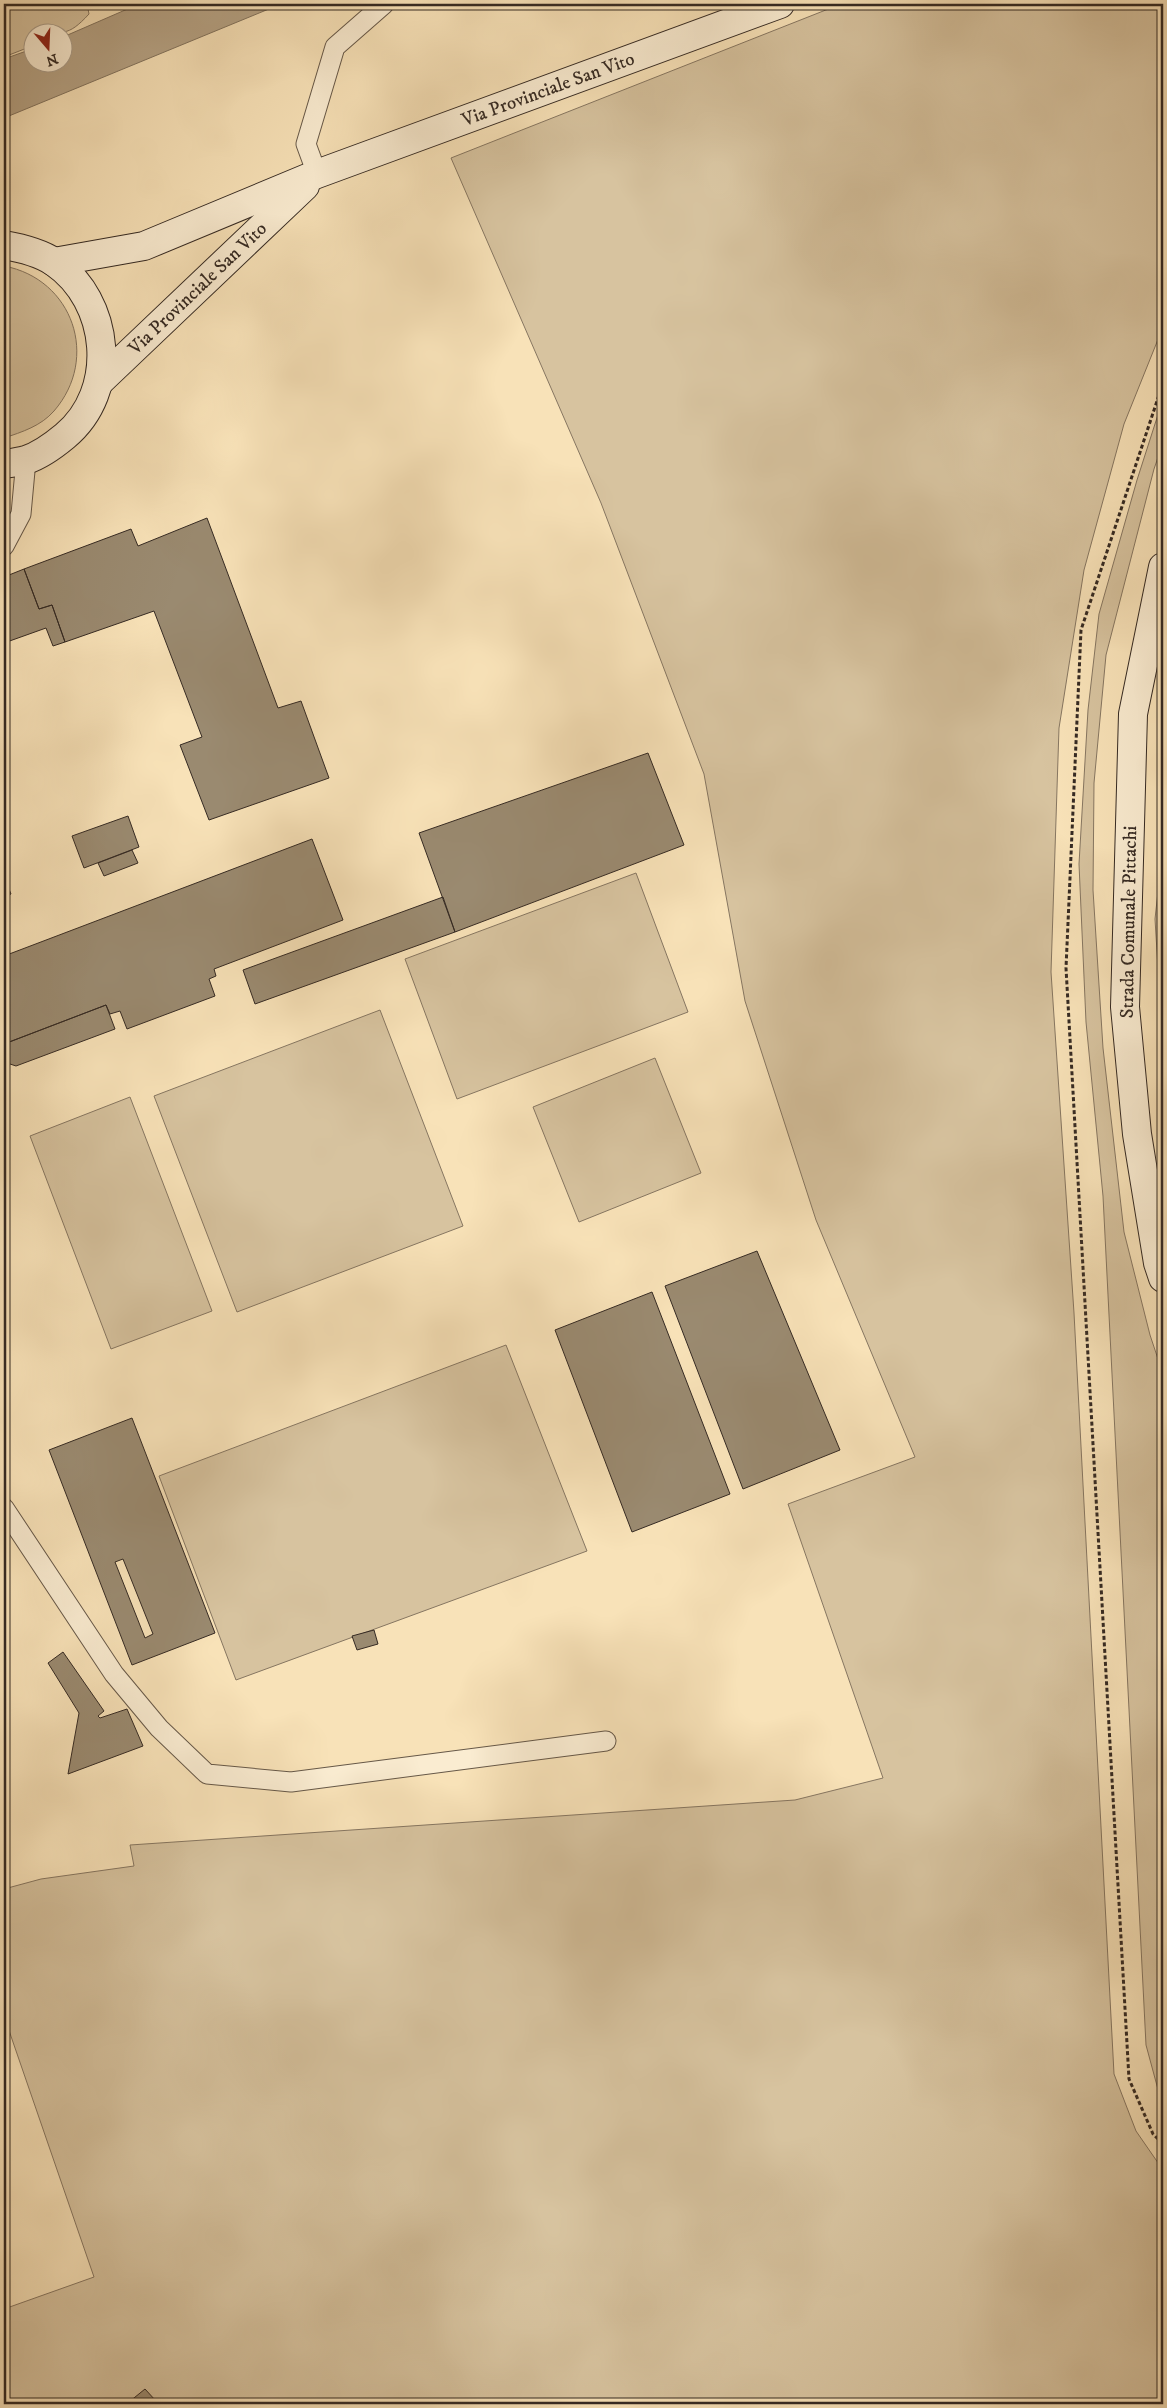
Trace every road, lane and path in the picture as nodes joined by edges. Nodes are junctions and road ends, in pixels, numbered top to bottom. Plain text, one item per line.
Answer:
1 (384, 4) edge
2 (780, 4) edge
3 (317, 174) junction
4 (4, 245) edge
5 (54, 262) junction
6 (99, 382) junction
7 (1163, 383) edge
8 (15, 462) edge
9 (4, 546) edge
10 (1163, 567) edge
11 (1163, 1278) edge
12 (4, 1508) edge
13 (606, 1741) dead end
14 (1163, 2144) edge

1 - 3 lane
2 - 3 main road, Via Provinciale San Vito
3 - 5 main road, Via Provinciale San Vito
3 - 6 main road, Via Provinciale San Vito
4 - 5 main road
5 - 6 main road
6 - 8 main road
7 - 14 path
8 - 9 lane
10 - 11 main road, Strada Comunale Pittachi
12 - 13 lane

